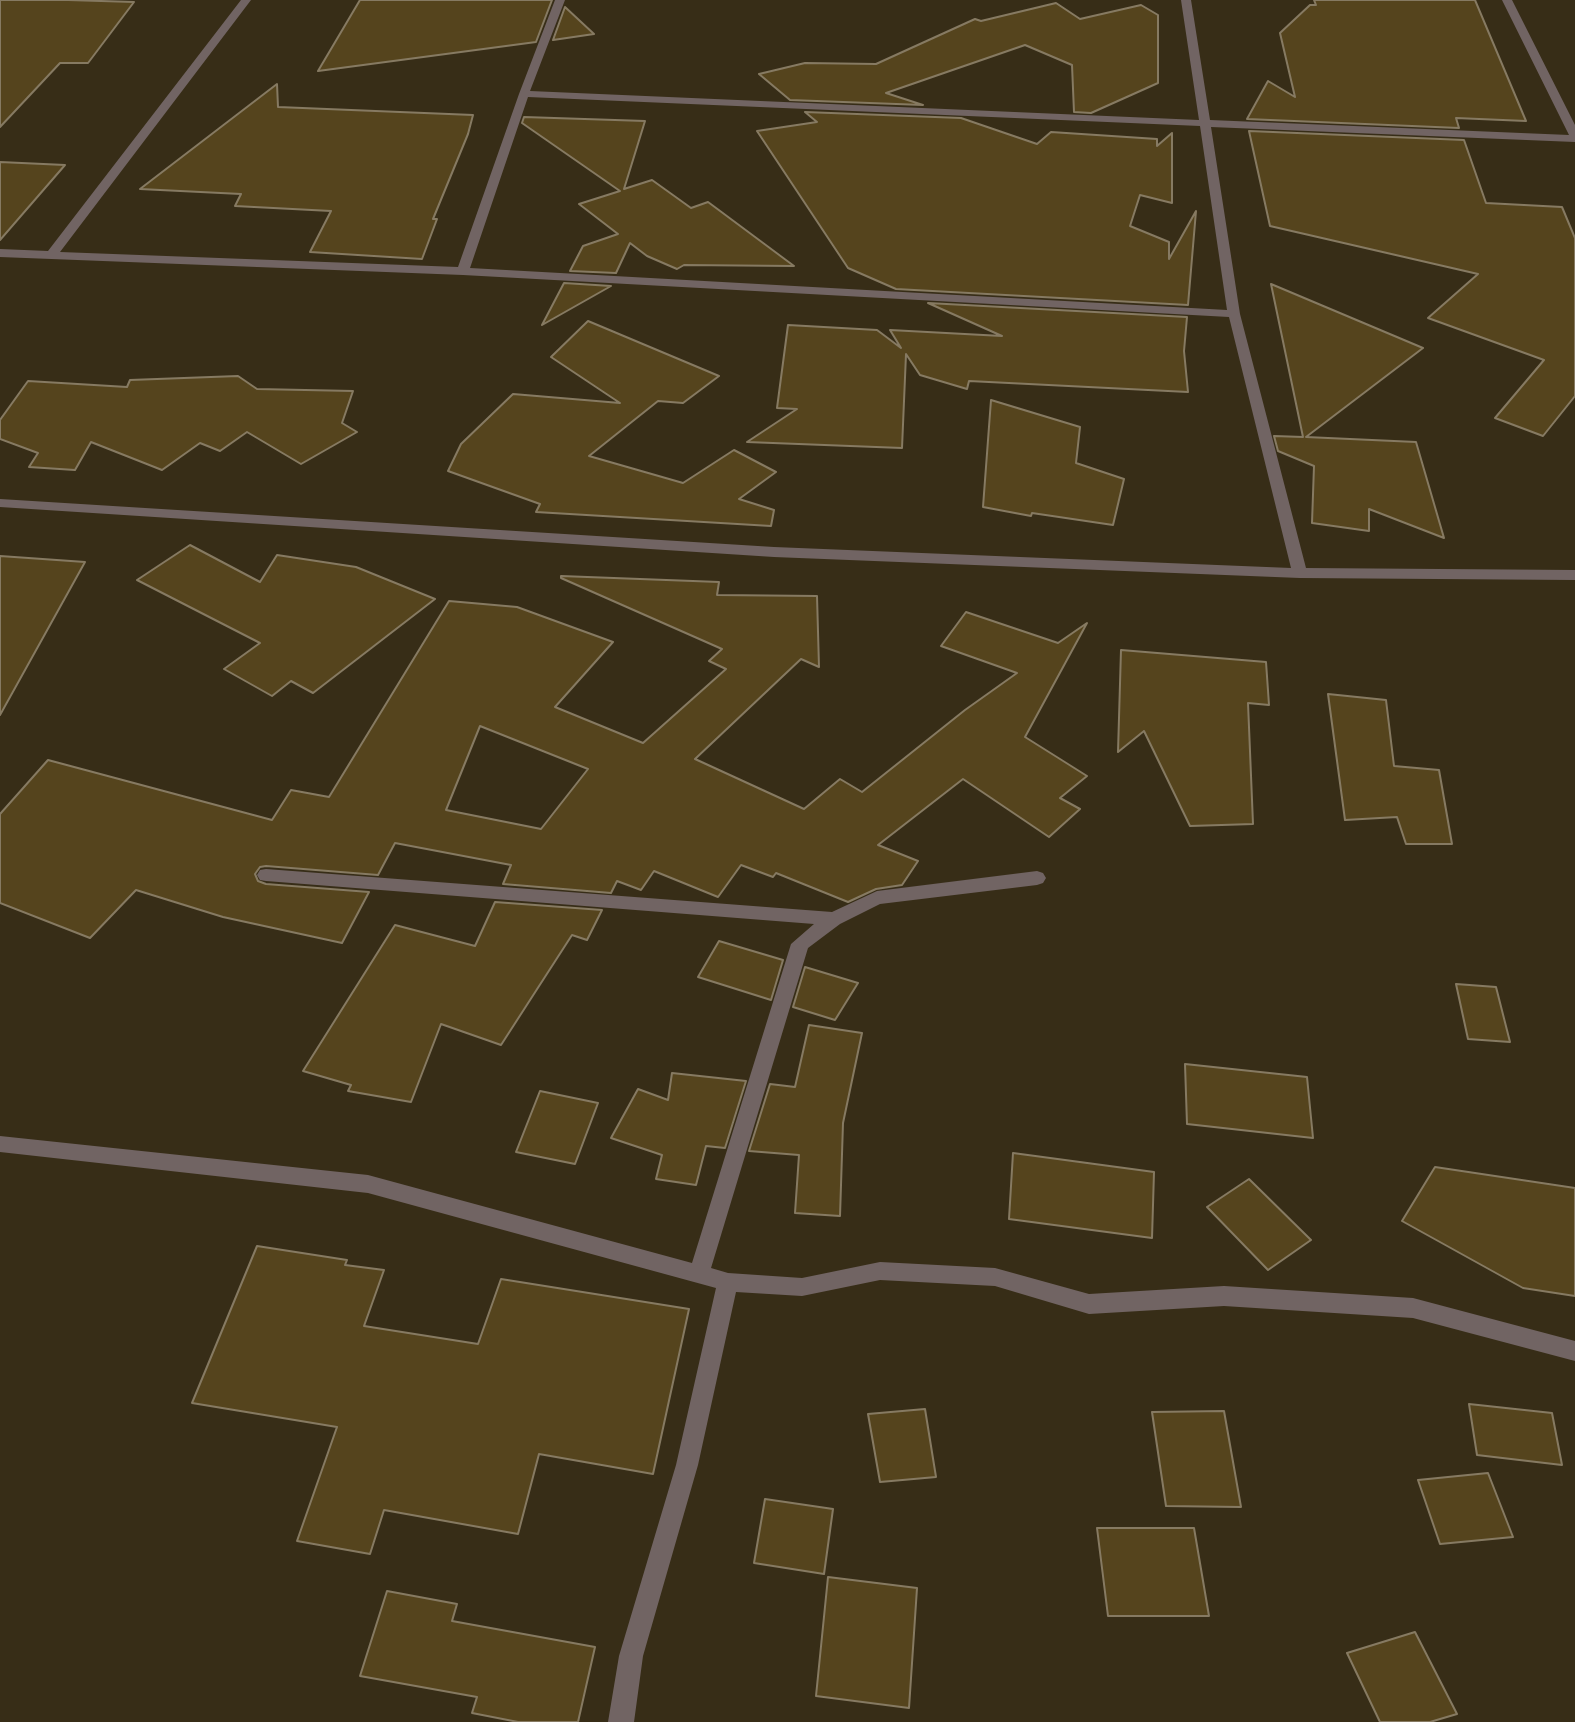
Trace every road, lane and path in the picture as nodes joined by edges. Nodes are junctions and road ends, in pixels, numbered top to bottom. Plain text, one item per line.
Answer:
1 (246, 0) edge
2 (560, 0) edge
3 (1186, 0) edge
4 (1507, 0) edge
5 (524, 94) junction
6 (1205, 123) junction
7 (1575, 137) edge
8 (0, 253) edge
9 (51, 255) junction
10 (463, 271) junction
11 (1234, 314) junction
12 (0, 503) edge
13 (1300, 573) junction
14 (1575, 576) edge
15 (267, 874) dead end
16 (1037, 878) dead end
17 (834, 919) junction
18 (0, 1144) edge
19 (699, 1274) junction
20 (728, 1282) junction
21 (1575, 1351) edge
22 (621, 1722) edge

1 - 9 street
2 - 5 street
3 - 6 street
4 - 7 street
5 - 6 street
5 - 10 street
6 - 7 street
6 - 11 street
8 - 9 street
9 - 10 street
10 - 11 street
11 - 13 street
12 - 13 street
13 - 14 street
15 - 17 street
16 - 17 street
17 - 19 street
18 - 19 street
19 - 20 street
20 - 21 street
20 - 22 street

